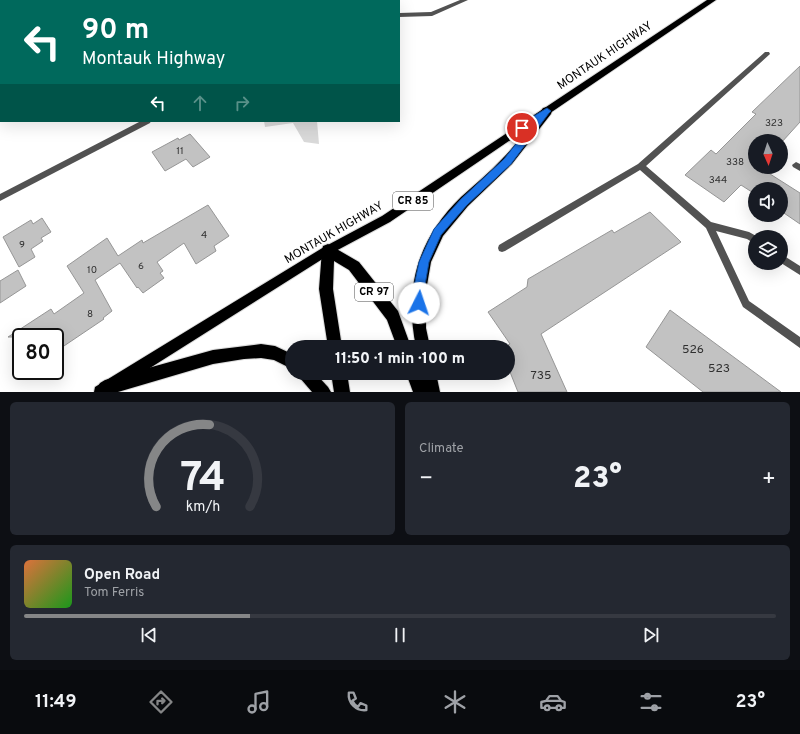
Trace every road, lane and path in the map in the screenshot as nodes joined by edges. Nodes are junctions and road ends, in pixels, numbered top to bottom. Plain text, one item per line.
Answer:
1 (465, 0) edge
2 (712, 0) edge
3 (400, 15) edge
4 (767, 54) dead end
5 (547, 111) junction
6 (145, 122) edge
7 (641, 166) junction
8 (0, 198) edge
9 (709, 225) junction
10 (748, 235) edge
11 (502, 248) dead end
12 (328, 250) junction
13 (788, 263) edge
14 (800, 271) edge
15 (334, 340) edge
16 (401, 340) edge
17 (422, 340) edge
18 (800, 343) edge
19 (285, 358) edge
20 (311, 380) edge
21 (340, 380) edge
22 (417, 380) edge
23 (429, 380) edge
24 (102, 390) edge
25 (323, 392) edge
26 (342, 392) edge
27 (421, 392) edge
28 (432, 392) edge

1 - 3 street
2 - 5 main road, MONTAUK HIGHWAY / CR 85
4 - 7 street
5 - 12 main road, MONTAUK HIGHWAY / CR 85
5 - 17 highway
6 - 8 street
7 - 9 street
7 - 11 street
9 - 10 street
9 - 18 street
12 - 15 highway
12 - 16 highway, CR 97
12 - 24 main road, MONTAUK HIGHWAY / CR 85
13 - 14 street
19 - 24 highway
20 - 25 highway
21 - 26 highway
22 - 27 highway
23 - 28 highway

